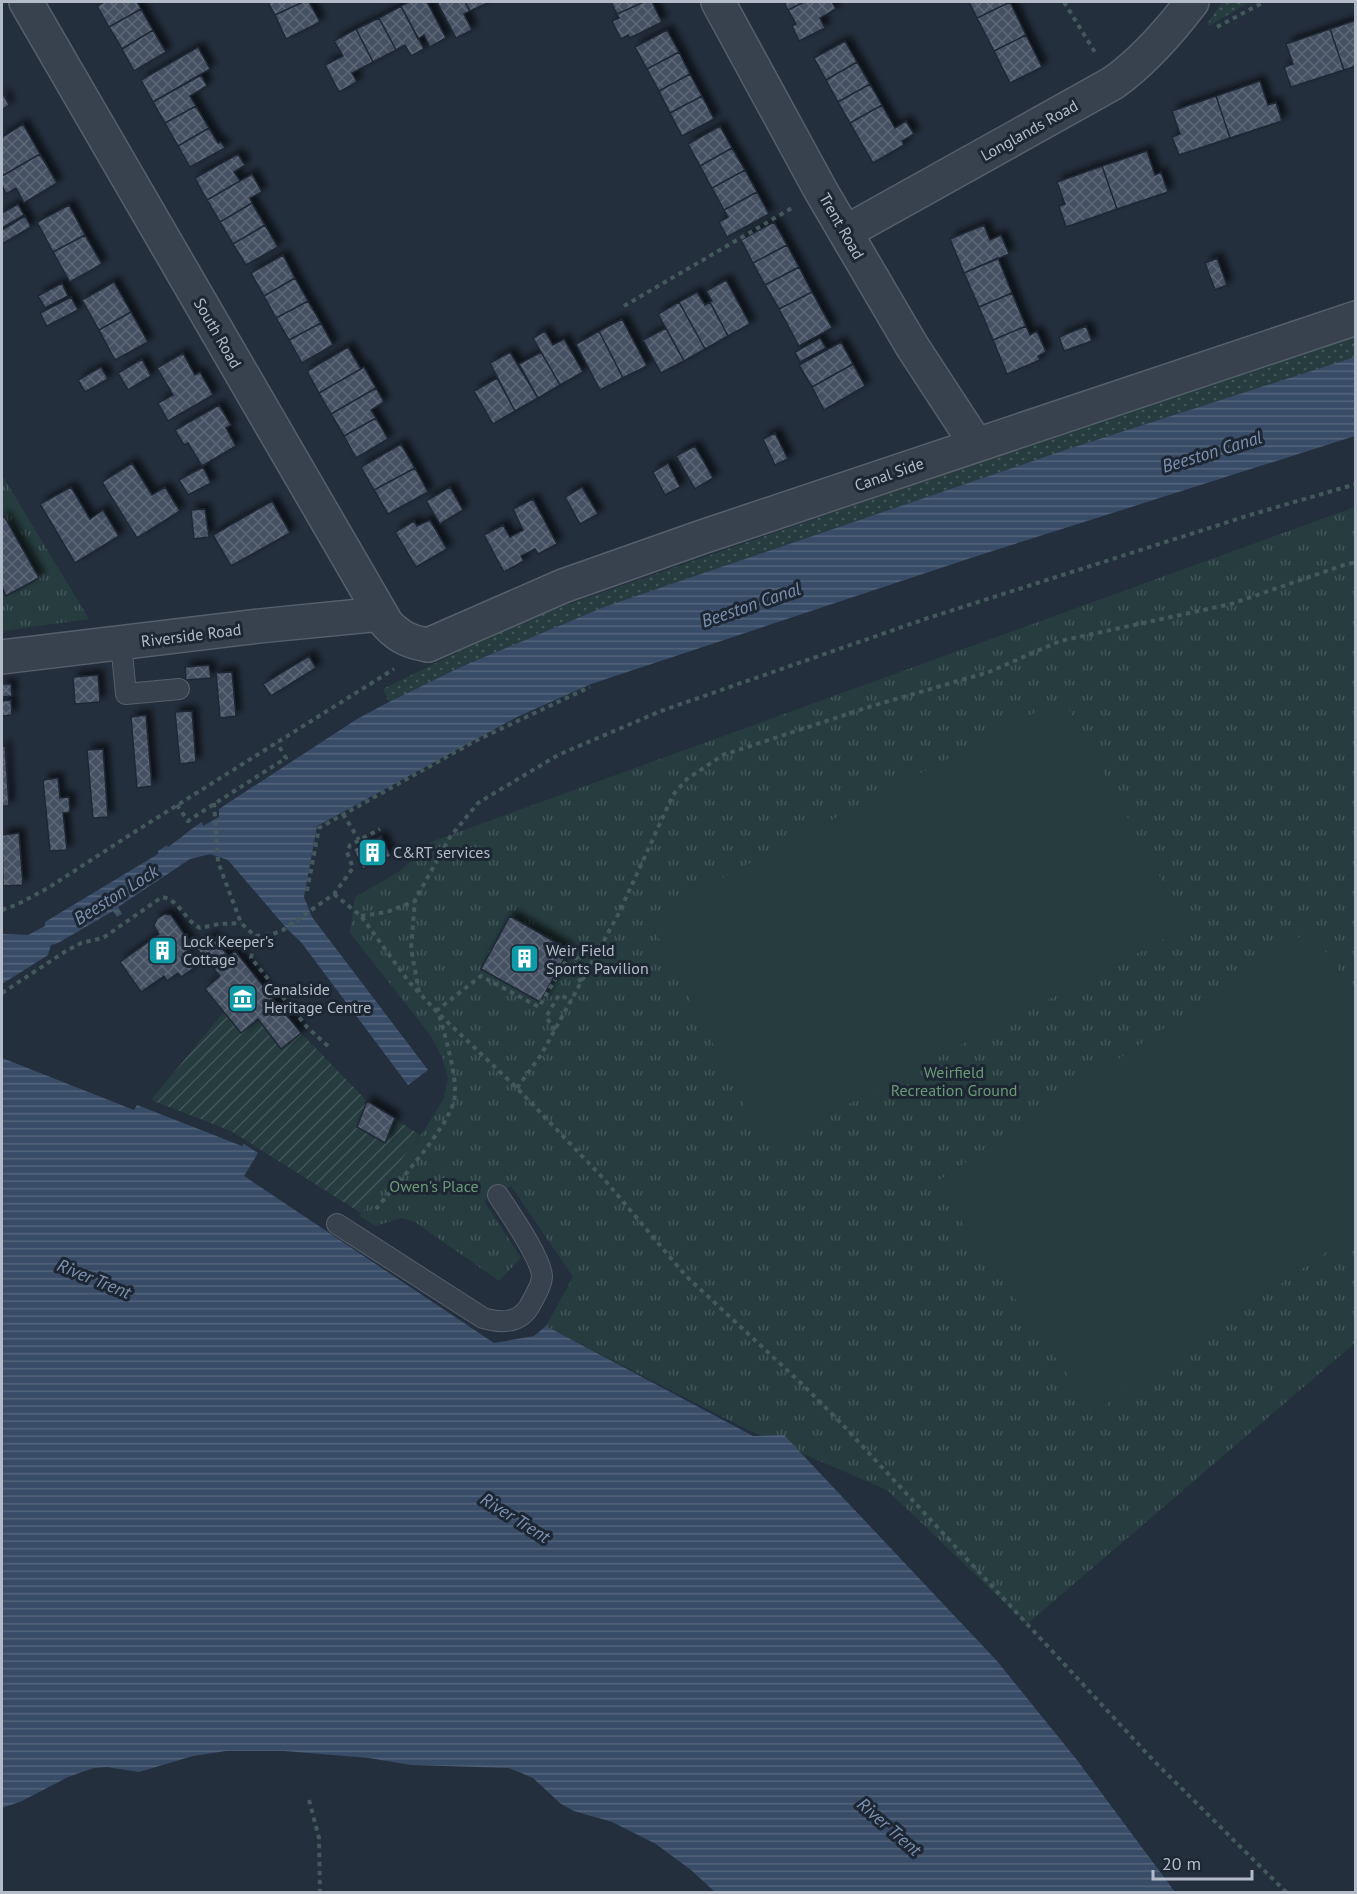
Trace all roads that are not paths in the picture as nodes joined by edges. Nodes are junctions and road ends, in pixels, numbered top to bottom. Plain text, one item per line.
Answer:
1 (28, 2) edge
2 (718, 2) edge
3 (1192, 2) edge
4 (846, 232) junction
5 (1356, 318) edge
6 (976, 444) junction
7 (381, 614) junction
8 (121, 644) junction
9 (428, 645) joint
10 (2, 657) edge
11 (179, 689) dead end
12 (498, 1195) dead end
13 (337, 1224) dead end

1 - 7 street, South Road
2 - 4 street, Trent Road
3 - 4 street, Longlands Road
4 - 6 street, Trent Road
5 - 6 street, Canal Side
6 - 9 street, Canal Side
7 - 8 street, Riverside Road
7 - 9 street, South Road
8 - 10 street, Riverside Road
8 - 11 lane
12 - 13 lane

